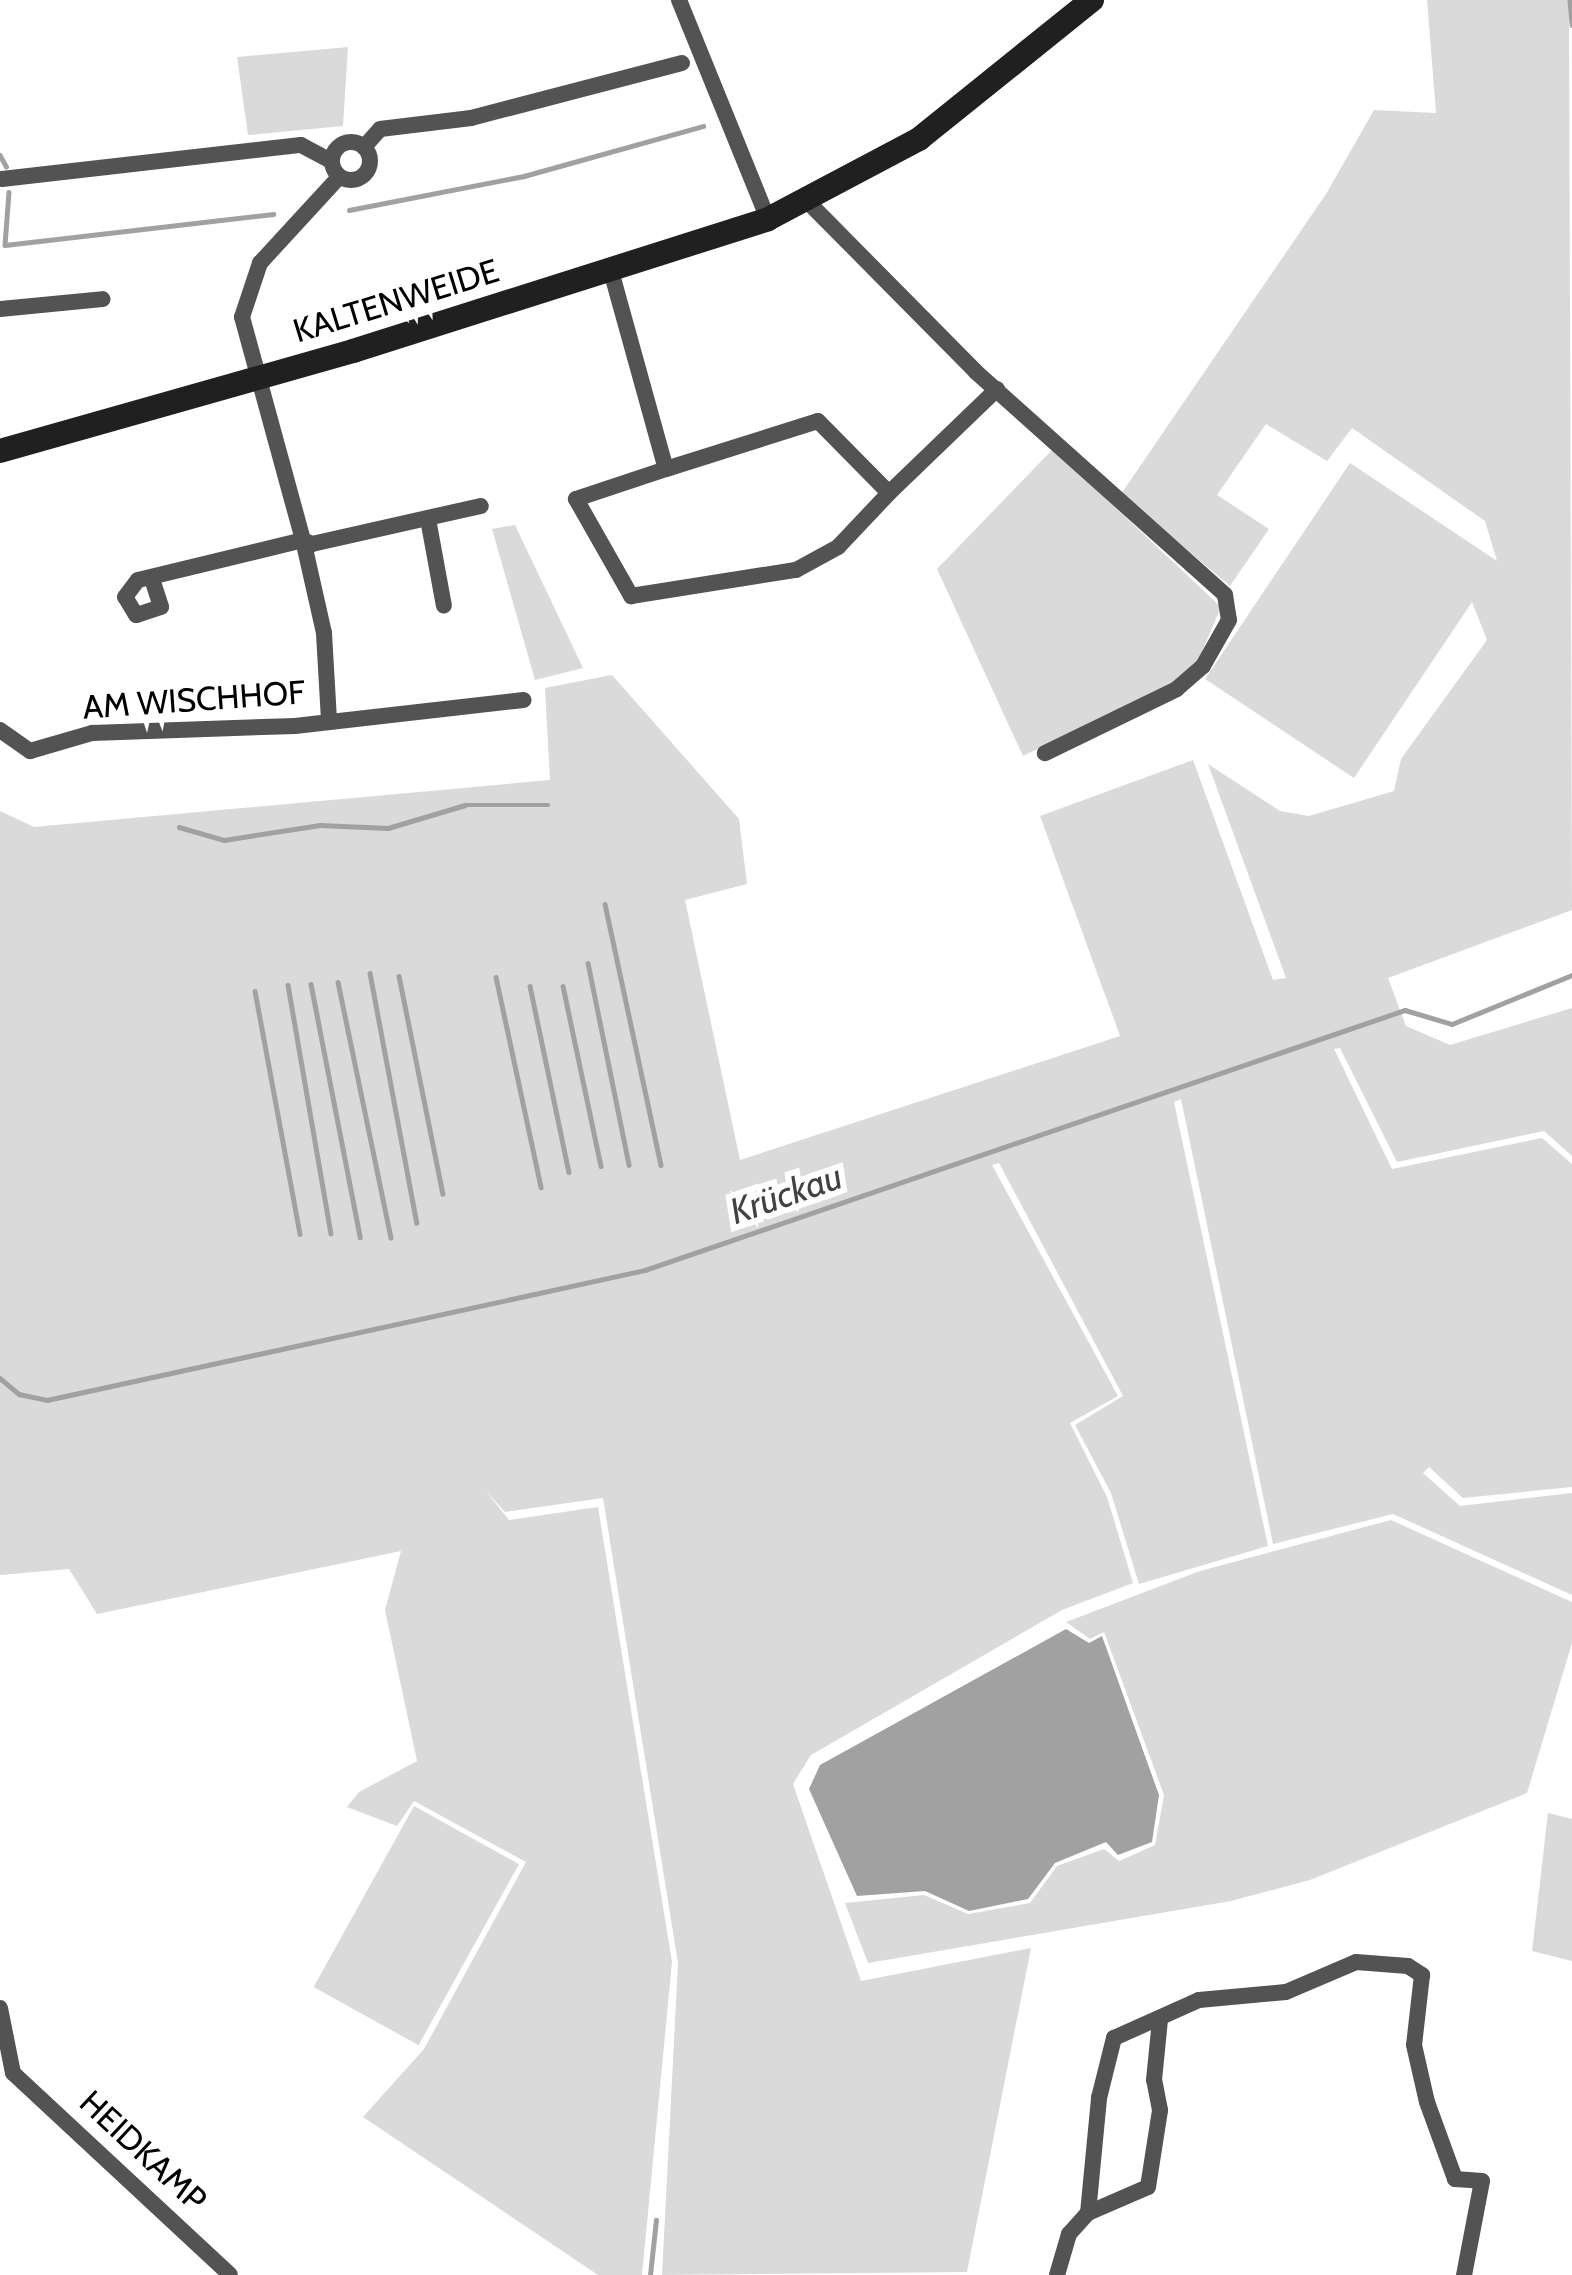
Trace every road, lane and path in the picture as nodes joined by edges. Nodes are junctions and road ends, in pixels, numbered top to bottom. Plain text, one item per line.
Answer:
1 (679, 0) edge
2 (1092, 0) edge
3 (682, 63) dead end
4 (364, 147) junction
5 (335, 169) junction
6 (2, 179) edge
7 (808, 202) junction
8 (768, 219) junction
9 (611, 271) junction
10 (103, 299) dead end
11 (0, 309) edge
12 (254, 377) junction
13 (997, 389) junction
14 (0, 451) edge
15 (666, 469) junction
16 (889, 493) junction
17 (481, 506) dead end
18 (428, 519) junction
19 (303, 540) junction
20 (153, 581) dead end
21 (444, 606) dead end
22 (524, 700) dead end
23 (329, 720) junction
24 (0, 730) edge
25 (1045, 753) dead end
26 (0, 2008) edge
27 (1160, 2020) junction
28 (7, 2079) edge
29 (1088, 2213) junction
30 (230, 2275) edge
31 (1057, 2275) edge
32 (1464, 2275) edge

1 - 8 street
2 - 7 main road, KALTENWEIDE
3 - 4 street
4 - 5 street
4 - 5 street, AM WISCHHOF
5 - 6 street
5 - 12 street, AM WISCHHOF
7 - 8 main road, KALTENWEIDE
7 - 13 street
8 - 9 main road, KALTENWEIDE
9 - 12 main road, KALTENWEIDE
9 - 15 street
10 - 11 street
12 - 14 main road, KALTENWEIDE
12 - 19 street, AM WISCHHOF
13 - 16 street
13 - 25 street
15 - 16 street
15 - 16 street
17 - 18 street
18 - 19 street
18 - 21 street
19 - 20 street
19 - 23 street, AM WISCHHOF
22 - 23 street, AM WISCHHOF
23 - 24 street, AM WISCHHOF
26 - 28 street
27 - 29 street
27 - 29 street
27 - 32 street
28 - 30 street, HEIDKAMP
29 - 31 street

